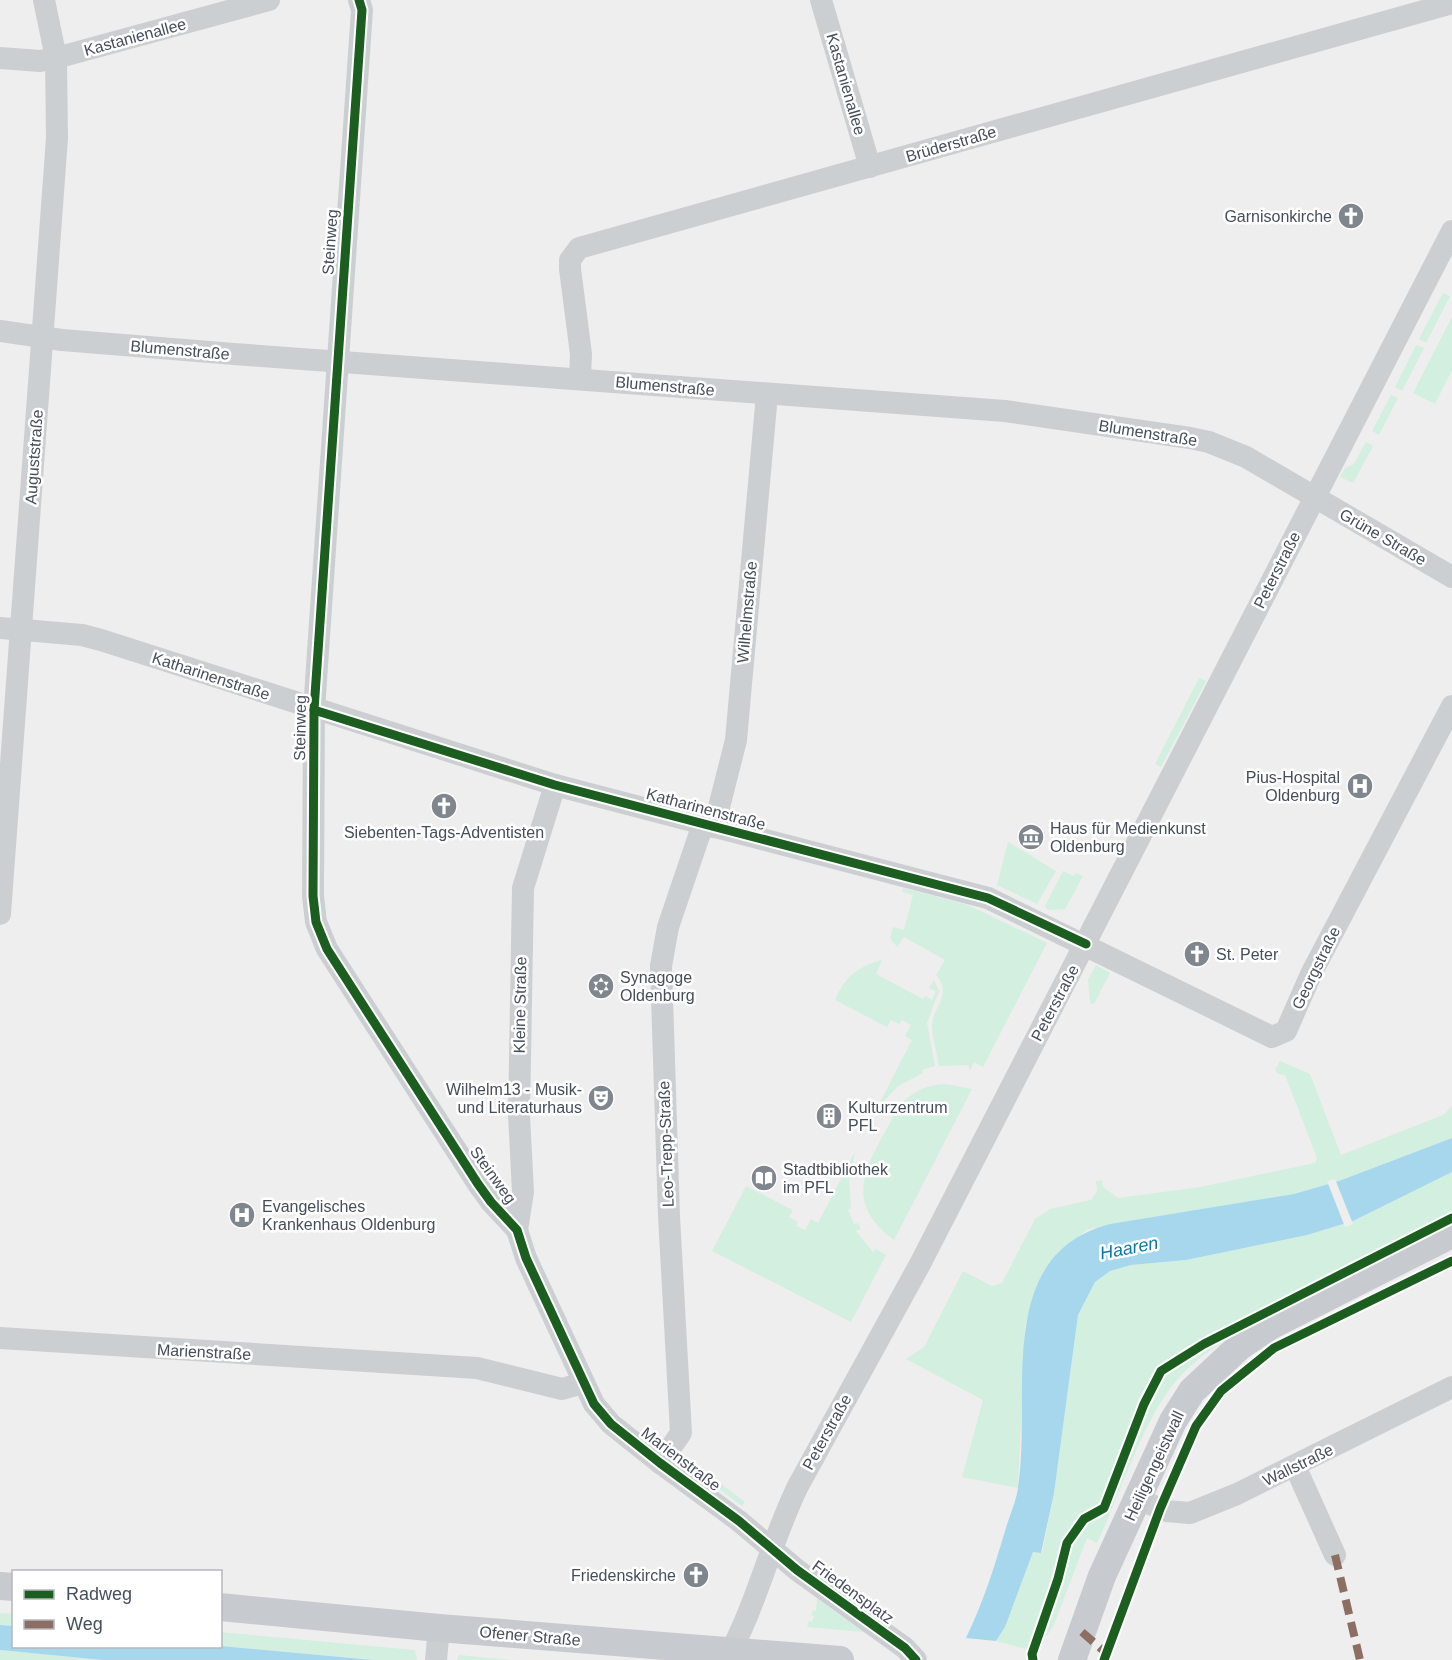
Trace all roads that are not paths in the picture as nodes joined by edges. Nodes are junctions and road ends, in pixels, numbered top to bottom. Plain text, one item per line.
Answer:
1 (44, 0) edge
2 (268, 0) edge
3 (359, 0) edge
4 (821, 0) edge
5 (1452, 3) edge
6 (0, 58) edge
7 (56, 58) junction
8 (870, 167) junction
9 (1452, 231) edge
10 (0, 331) edge
11 (42, 336) junction
12 (336, 362) junction
13 (580, 379) junction
14 (767, 394) junction
15 (1315, 496) junction
16 (1452, 577) edge
17 (11, 629) edge
18 (1452, 706) edge
19 (314, 710) junction
20 (555, 785) junction
21 (709, 826) junction
22 (0, 914) edge
23 (1086, 944) junction
24 (517, 1230) junction
25 (1452, 1234) edge
26 (0, 1338) edge
27 (583, 1383) junction
28 (1452, 1387) edge
29 (660, 1463) junction
30 (1295, 1466) junction
31 (1138, 1499) junction
32 (772, 1548) junction
33 (1335, 1555) dead end
34 (222, 1607) edge
35 (439, 1628) junction
36 (728, 1655) edge
37 (436, 1660) edge
38 (840, 1660) edge
39 (916, 1660) edge
40 (1072, 1660) edge

1 - 7 street, Auguststraße
2 - 7 street, Kastanienallee
3 - 12 street, Steinweg
4 - 8 street, Kastanienallee
5 - 8 street, Brüderstraße
6 - 7 street, Kastanienallee
7 - 11 street, Auguststraße
8 - 13 street, Brüderstraße
9 - 15 street, Peterstraße
10 - 11 street, Blumenstraße
11 - 12 street, Blumenstraße
11 - 17 street, Auguststraße
12 - 13 street, Blumenstraße
12 - 19 street, Steinweg
13 - 14 street, Blumenstraße
14 - 15 street, Blumenstraße
14 - 21 street, Wilhelmstraße
15 - 16 street, Grüne Straße
15 - 23 street, Peterstraße
17 - 19 street, Katharinenstraße
17 - 22 street, Auguststraße
18 - 23 street, Georgstraße
19 - 20 street, Katharinenstraße
19 - 24 street, Steinweg
20 - 21 street, Katharinenstraße
20 - 24 street, Kleine Straße
21 - 23 street, Katharinenstraße
21 - 29 street, Leo-Trepp-Straße
23 - 32 street, Peterstraße
24 - 27 street, Steinweg
25 - 31 main road, Heiligengeistwall
26 - 27 street, Marienstraße
27 - 29 street, Marienstraße
28 - 30 street, Wallstraße
29 - 32 street, Marienstraße
30 - 31 street, Wallstraße
30 - 33 street
31 - 40 main road, Heiligengeistwall
32 - 36 street
32 - 39 street, Friedensplatz
34 - 35 main road, Ofener Straße
35 - 36 main road, Ofener Straße
35 - 37 street
36 - 38 main road, Ofener Straße

